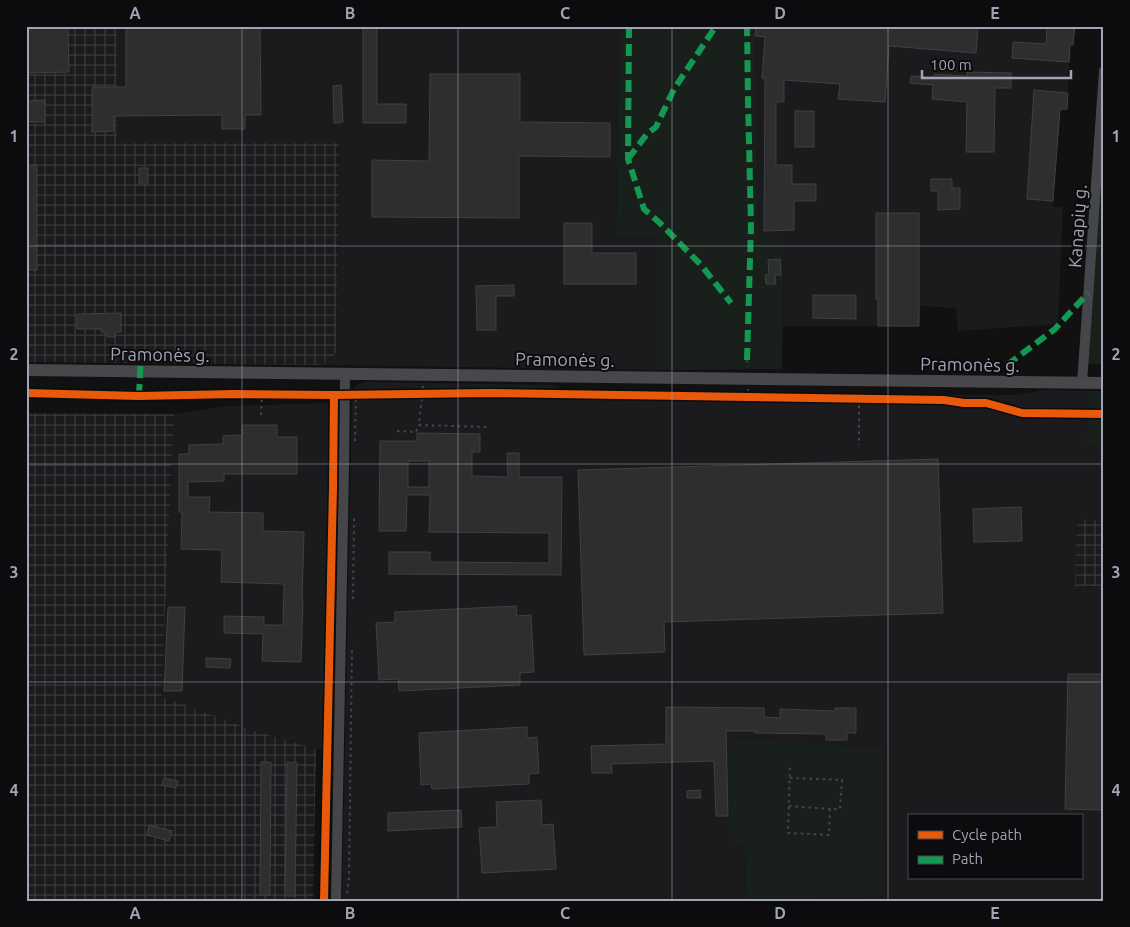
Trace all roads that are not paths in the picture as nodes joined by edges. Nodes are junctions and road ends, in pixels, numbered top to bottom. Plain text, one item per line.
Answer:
1 (1104, 71) edge
2 (26, 370) edge
3 (345, 374) junction
4 (1082, 383) junction
5 (1104, 383) edge
6 (336, 901) edge

1 - 4 street, Kanapių g.
2 - 3 main road, Pramonės g.
3 - 4 main road, Pramonės g.
3 - 6 street
4 - 5 main road, Pramonės g.

